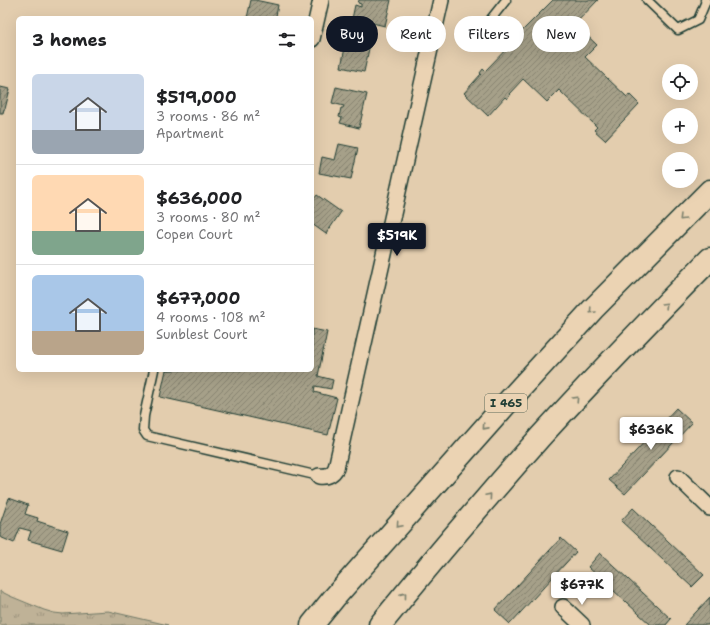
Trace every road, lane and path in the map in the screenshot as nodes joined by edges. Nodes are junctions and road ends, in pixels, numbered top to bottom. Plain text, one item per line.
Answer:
1 (321, 0) edge
2 (441, 0) edge
3 (506, 0) edge
4 (647, 0) edge
5 (705, 0) edge
6 (493, 16) edge
7 (314, 30) edge
8 (710, 190) edge
9 (710, 259) edge
10 (154, 372) edge
11 (319, 476) joint
12 (678, 477) dead end
13 (710, 508) edge
14 (563, 607) dead end
15 (312, 625) edge
16 (380, 625) edge
17 (582, 625) edge

1 - 7 street
2 - 11 street
3 - 6 lane
4 - 5 lane
8 -> 15 highway, I 465
16 -> 9 highway
10 - 11 lane
12 - 13 street
14 - 17 street

